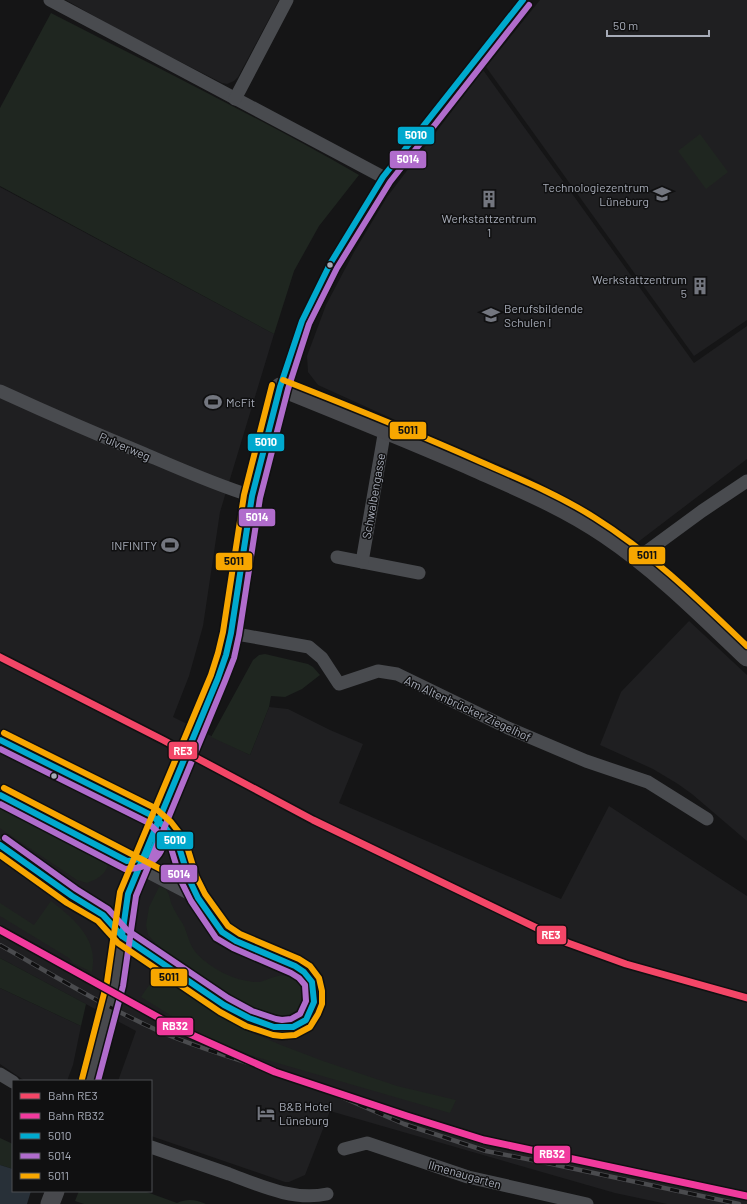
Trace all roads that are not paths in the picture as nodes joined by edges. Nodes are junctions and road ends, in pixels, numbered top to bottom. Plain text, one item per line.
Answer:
1 (50, 0) edge
2 (287, 0) edge
3 (235, 99) junction
4 (383, 177) dead end
5 (280, 387) dead end
6 (0, 391) edge
7 (384, 429) junction
8 (747, 481) edge
9 (252, 496) joint
10 (337, 557) dead end
11 (638, 558) junction
12 (362, 562) junction
13 (418, 573) dead end
14 (231, 633) junction
15 (747, 657) edge
16 (196, 729) tunnel mouth
17 (0, 795) edge
18 (167, 798) tunnel mouth
19 (708, 819) dead end
20 (0, 845) edge
21 (122, 936) junction
22 (0, 1074) edge
23 (90, 1080) edge
24 (12, 1081) edge
25 (152, 1147) edge
26 (344, 1148) dead end
27 (55, 1192) edge
28 (327, 1194) dead end
29 (50, 1204) edge
30 (587, 1204) edge

1 - 3 street
2 - 3 street
3 - 4 street
5 - 7 main road
6 - 9 street, Pulverweg
7 - 11 main road
7 - 12 street, Schwalbengasse
8 - 11 street
9 - 14 main road
10 - 12 street
11 - 15 main road
12 - 13 street
14 - 16 main road
14 - 19 street, Am Altenbrücker Ziegelhof
17 - 21 street
18 - 21 main road
20 - 21 street
21 - 23 main road
22 - 24 street
25 - 28 street
26 - 30 street, Ilmenaugarten
27 - 29 main road

